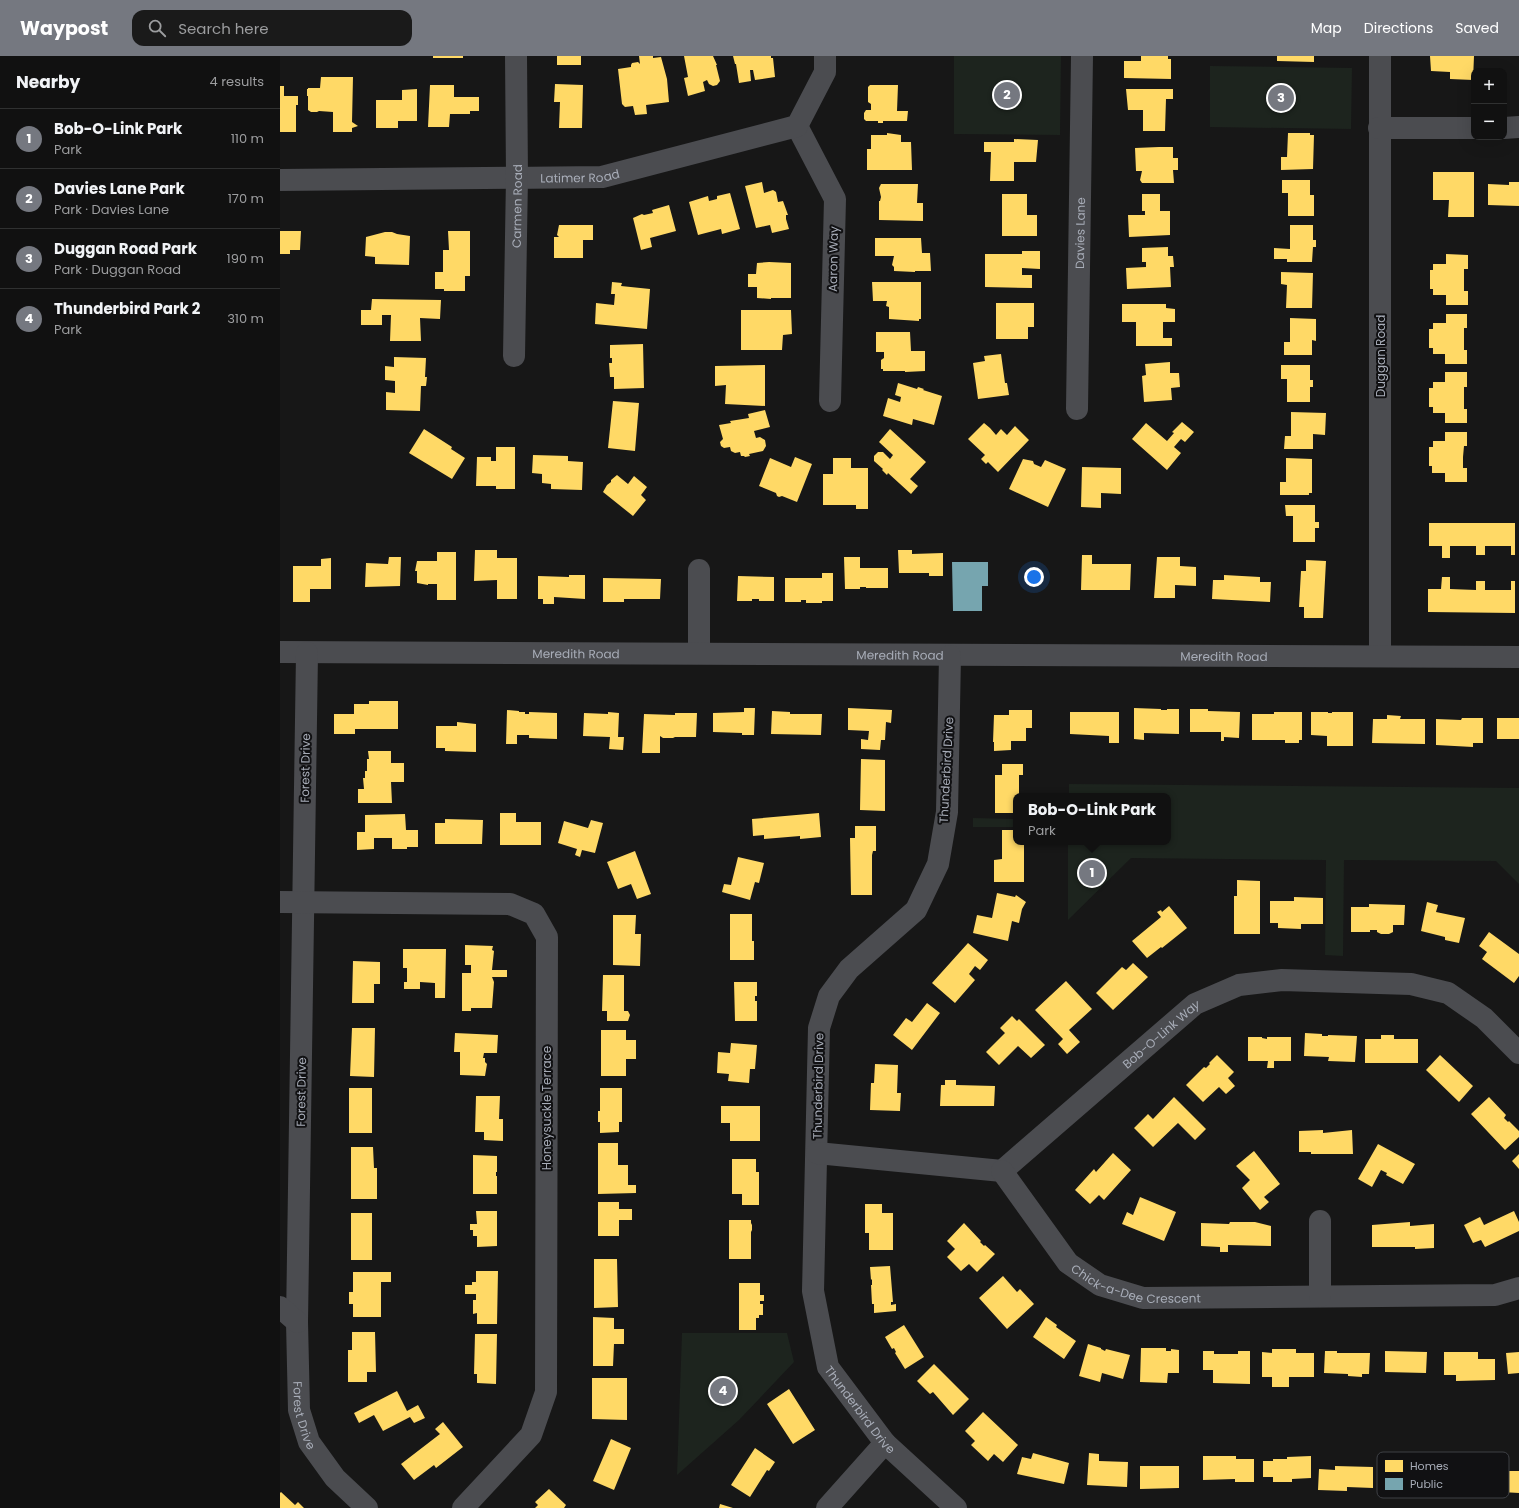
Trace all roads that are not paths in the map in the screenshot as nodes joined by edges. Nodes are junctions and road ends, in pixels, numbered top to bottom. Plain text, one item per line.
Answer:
1 (516, 56) edge
2 (826, 56) edge
3 (1082, 56) edge
4 (1380, 56) edge
5 (797, 126) junction
6 (1519, 127) edge
7 (1380, 128) junction
8 (1471, 128) edge
9 (1507, 128) edge
10 (517, 178) junction
11 (280, 180) edge
12 (514, 356) dead end
13 (830, 401) dead end
14 (1077, 409) dead end
15 (699, 570) dead end
16 (280, 652) edge
17 (307, 653) junction
18 (699, 653) junction
19 (950, 656) junction
20 (1380, 656) junction
21 (1519, 657) edge
22 (280, 902) edge
23 (303, 902) junction
24 (1519, 1053) edge
25 (817, 1153) junction
26 (1002, 1171) junction
27 (1320, 1221) dead end
28 (1519, 1288) edge
29 (1320, 1296) junction
30 (280, 1307) edge
31 (297, 1322) junction
32 (885, 1443) junction
33 (367, 1508) edge
34 (463, 1508) edge
35 (827, 1508) edge
36 (956, 1508) edge

1 - 10 street, Carmen Road
2 - 5 street
3 - 14 street, Davies Lane
4 - 7 street, Duggan Road
5 - 10 street, Latimer Road
5 - 13 street, Aaron Way
6 - 9 street
7 - 8 street
7 - 20 street, Duggan Road
10 - 11 street, Latimer Road
10 - 12 street, Carmen Road
15 - 18 street
16 - 17 street, Meredith Road
17 - 18 street, Meredith Road
17 - 23 street, Forest Drive
18 - 19 street, Meredith Road
19 - 20 street, Meredith Road
19 - 25 street, Thunderbird Drive
20 - 21 street, Meredith Road
22 - 23 street, Honeysuckle Terrace
23 - 31 street, Forest Drive
23 - 34 street, Honeysuckle Terrace
24 - 26 street, Bob-O-Link Way
25 - 26 street
25 - 32 street, Thunderbird Drive
26 - 29 street, Chick-a-Dee Crescent
27 - 29 street
28 - 29 street, Chick-a-Dee Crescent
30 - 31 street
31 - 33 street, Forest Drive
32 - 35 street
32 - 36 street, Thunderbird Drive

